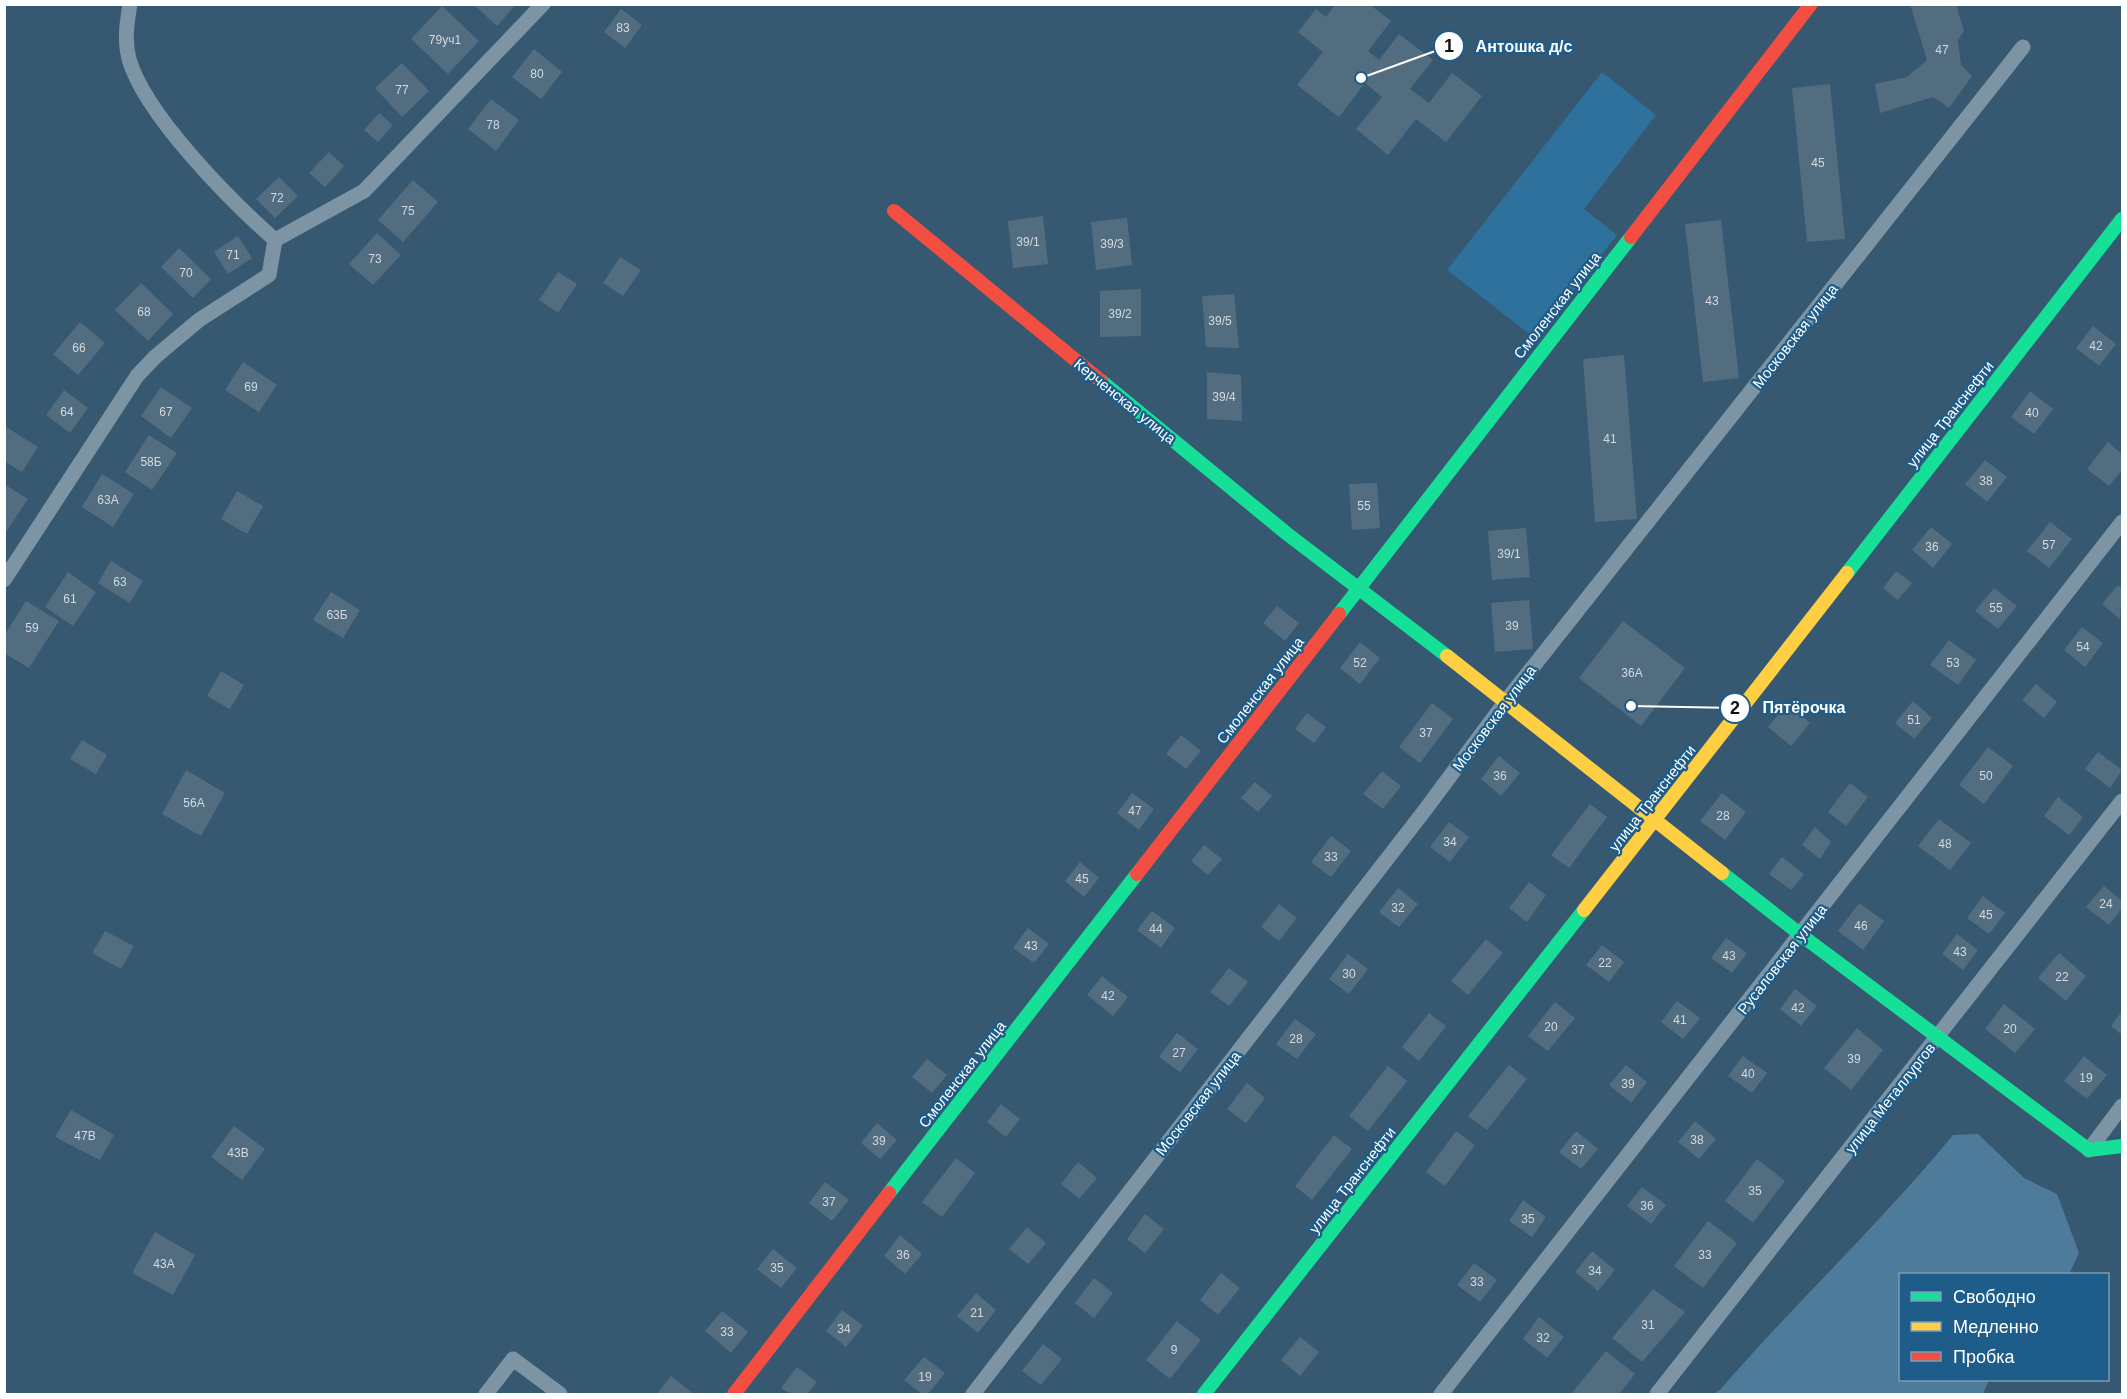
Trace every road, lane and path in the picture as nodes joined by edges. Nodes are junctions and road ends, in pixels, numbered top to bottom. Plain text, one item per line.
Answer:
1 (130, 4) edge
2 (543, 4) edge
3 (1811, 4) edge
4 (2023, 47) dead end
5 (894, 211) dead end
6 (2122, 219) edge
7 (275, 240) junction
8 (2122, 522) edge
9 (4, 580) edge
10 (1358, 590) junction
11 (1506, 701) junction
12 (2122, 801) edge
13 (1654, 821) junction
14 (1801, 935) junction
15 (1938, 1035) junction
16 (2122, 1107) edge
17 (2122, 1146) edge
18 (2089, 1150) junction
19 (486, 1395) edge
20 (560, 1395) edge
21 (734, 1395) edge
22 (973, 1395) edge
23 (1204, 1395) edge
24 (1441, 1395) edge
25 (1657, 1395) edge

1 - 7 street
2 - 7 street
3 - 10 street, Смоленская улица
4 - 11 street, Московская улица
5 - 10 street, Керченская улица
6 - 13 street, улица Транснефти
7 - 9 street
8 - 14 street, Русаловская улица
10 - 11 street, Керченская улица
10 - 21 street, Смоленская улица
11 - 13 street, Керченская улица
11 - 22 street, Московская улица
12 - 15 street, улица Металлургов
13 - 14 street, Керченская улица
13 - 23 street, улица Транснефти
14 - 15 street, Керченская улица
14 - 24 street, Русаловская улица
15 - 18 street, Керченская улица
15 - 25 street, улица Металлургов
16 - 18 street
17 - 18 street
19 - 20 street

